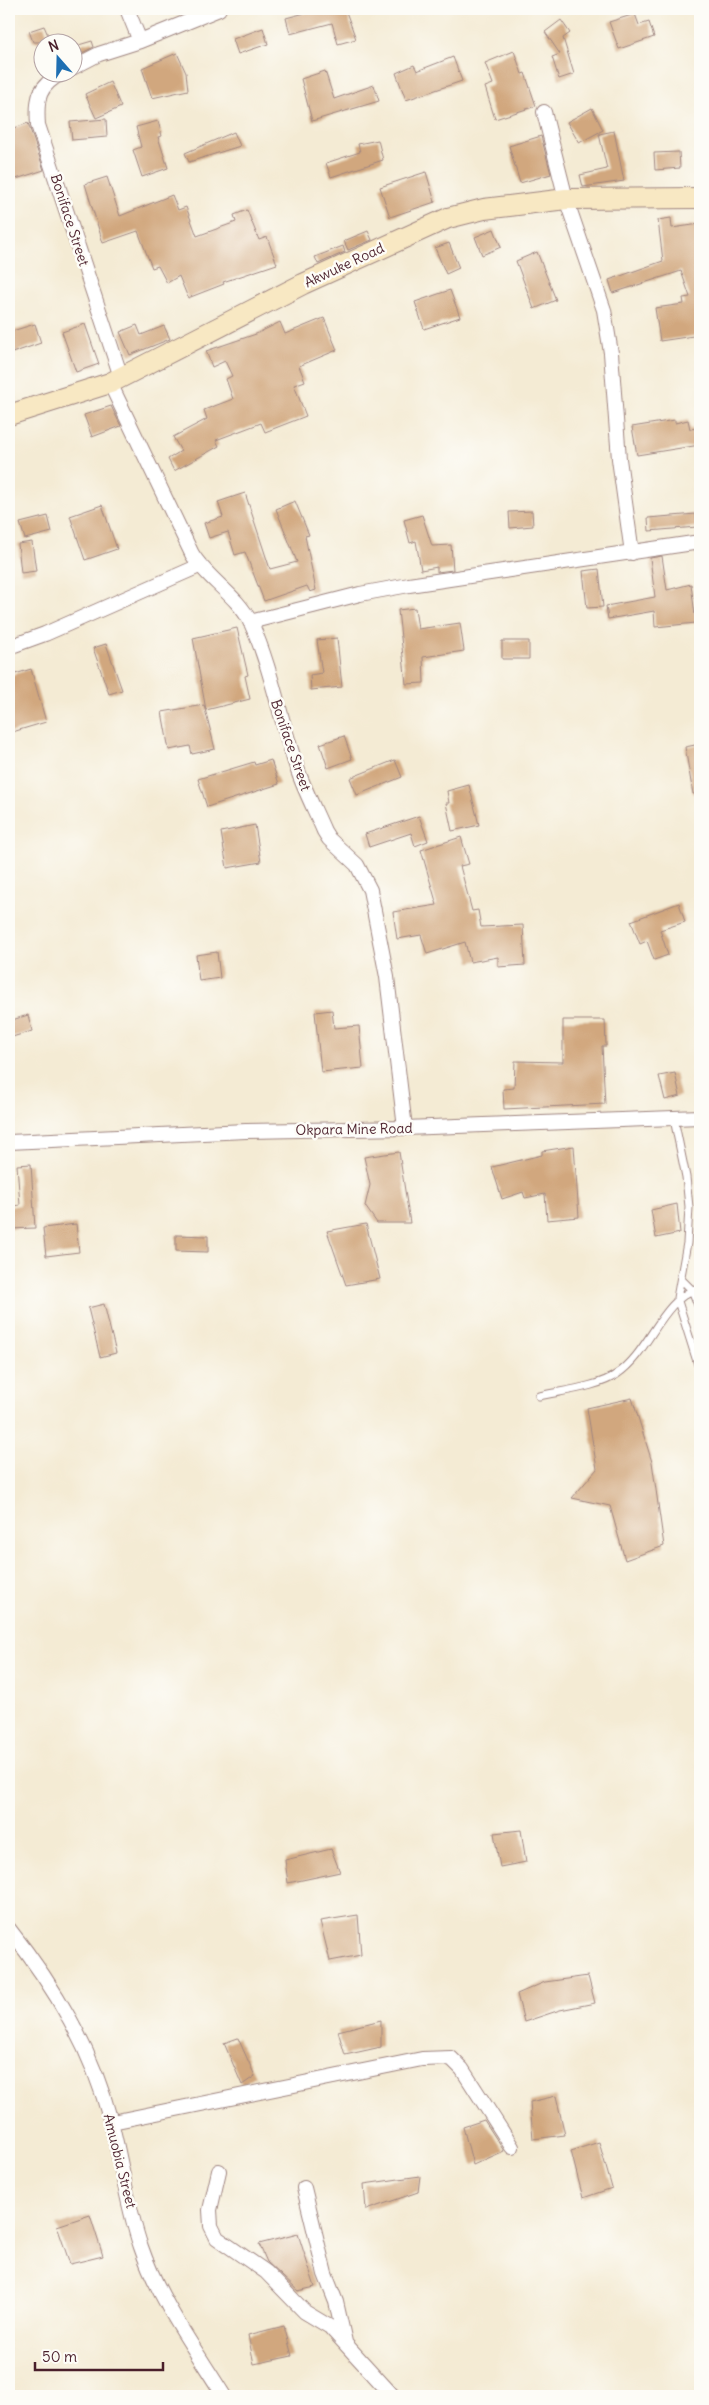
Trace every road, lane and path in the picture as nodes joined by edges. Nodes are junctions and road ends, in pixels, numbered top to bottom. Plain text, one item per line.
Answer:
1 (127, 9) edge
2 (218, 9) edge
3 (140, 41) junction
4 (82, 63) edge
5 (50, 82) edge
6 (544, 112) dead end
7 (700, 198) edge
8 (566, 199) junction
9 (115, 380) junction
10 (9, 415) edge
11 (700, 542) edge
12 (632, 553) junction
13 (199, 566) junction
14 (250, 622) junction
15 (9, 647) edge
16 (700, 1117) edge
17 (674, 1118) junction
18 (405, 1128) junction
19 (9, 1142) edge
20 (681, 1279) junction
21 (700, 1287) edge
22 (692, 1290) junction
23 (677, 1298) junction
24 (700, 1310) edge
25 (700, 1371) edge
26 (539, 1396) dead end
27 (9, 1929) edge
28 (112, 2122) junction
29 (512, 2148) dead end
30 (219, 2171) dead end
31 (304, 2188) dead end
32 (345, 2342) junction
33 (224, 2396) edge
34 (393, 2396) edge

1 - 3 street
2 - 3 street
3 - 4 street
5 - 9 street, Boniface Street
6 - 8 street
7 - 8 main road, Akwuke Road
8 - 9 main road, Akwuke Road
8 - 12 street
9 - 10 main road, Akwuke Road
9 - 13 street, Boniface Street
11 - 12 street
12 - 14 street
13 - 14 street, Boniface Street
13 - 15 street
14 - 18 street, Boniface Street
16 - 17 street, Okpara Mine Road
17 - 18 street, Okpara Mine Road
17 - 20 lane
18 - 19 street, Okpara Mine Road
20 - 22 lane
20 - 23 lane
21 - 22 lane
22 - 23 lane
22 - 24 lane
23 - 25 lane
23 - 26 lane
27 - 28 street, Amuobia Street
28 - 29 street
28 - 33 street, Amuobia Street
30 - 32 street
31 - 32 street
32 - 34 street

